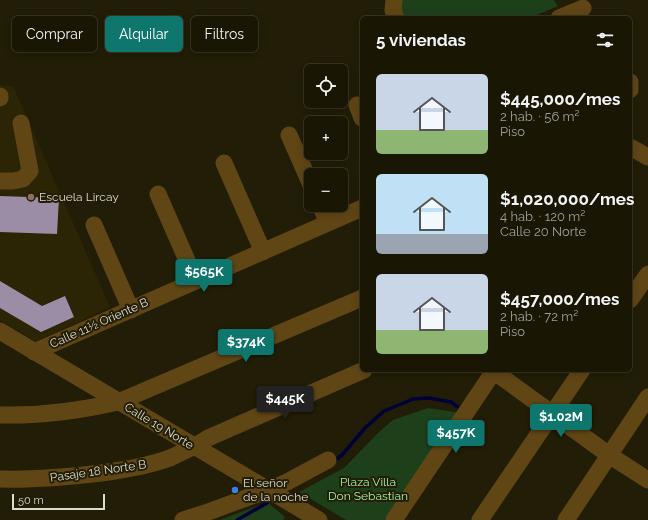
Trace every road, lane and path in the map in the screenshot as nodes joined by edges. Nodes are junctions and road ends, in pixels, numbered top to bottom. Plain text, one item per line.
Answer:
1 (394, 0) edge
2 (584, 8) edge
3 (395, 16) edge
4 (564, 16) edge
5 (20, 123) dead end
6 (289, 136) dead end
7 (632, 148) edge
8 (648, 157) edge
9 (224, 163) dead end
10 (304, 169) edge
11 (0, 181) edge
12 (158, 194) dead end
13 (360, 209) edge
14 (323, 212) edge
15 (328, 223) junction
16 (94, 225) dead end
17 (263, 252) junction
18 (648, 274) edge
19 (196, 281) junction
20 (632, 297) edge
21 (360, 299) edge
22 (131, 310) junction
23 (3, 336) edge
24 (34, 352) junction
25 (360, 372) edge
26 (492, 372) edge
27 (494, 372) edge
28 (581, 372) edge
29 (648, 397) edge
30 (118, 402) junction
31 (552, 414) junction
32 (0, 415) edge
33 (194, 447) junction
34 (609, 455) junction
35 (328, 460) dead end
36 (0, 479) edge
37 (648, 480) edge
38 (268, 490) junction
39 (311, 518) edge
40 (183, 520) edge
41 (394, 520) edge
42 (480, 520) edge
43 (566, 520) edge

1 - 3 street
2 - 4 street
5 - 11 street
6 - 10 street
7 - 8 street
9 - 17 street
12 - 19 street
13 - 15 street, Calle 11½ Oriente B
14 - 15 street
15 - 17 street, Calle 11½ Oriente B
16 - 22 street
17 - 19 street, Calle 11½ Oriente B
18 - 20 street
19 - 22 street, Calle 11½ Oriente B
21 - 30 street
22 - 24 street, Calle 11½ Oriente B
23 - 24 street, Calle 19 Norte
24 - 30 street, Calle 19 Norte
25 - 33 street, Pasaje 18 Norte B
26 - 41 street
27 - 31 street
28 - 31 street
29 - 34 street
30 - 32 street
30 - 33 street, Calle 19 Norte
31 - 34 street
31 - 42 street
33 - 36 street, Pasaje 18 Norte B
33 - 38 street, Calle 19 Norte
34 - 37 street
34 - 43 street
35 - 38 street
38 - 39 street, Calle 19 Norte
38 - 40 street

